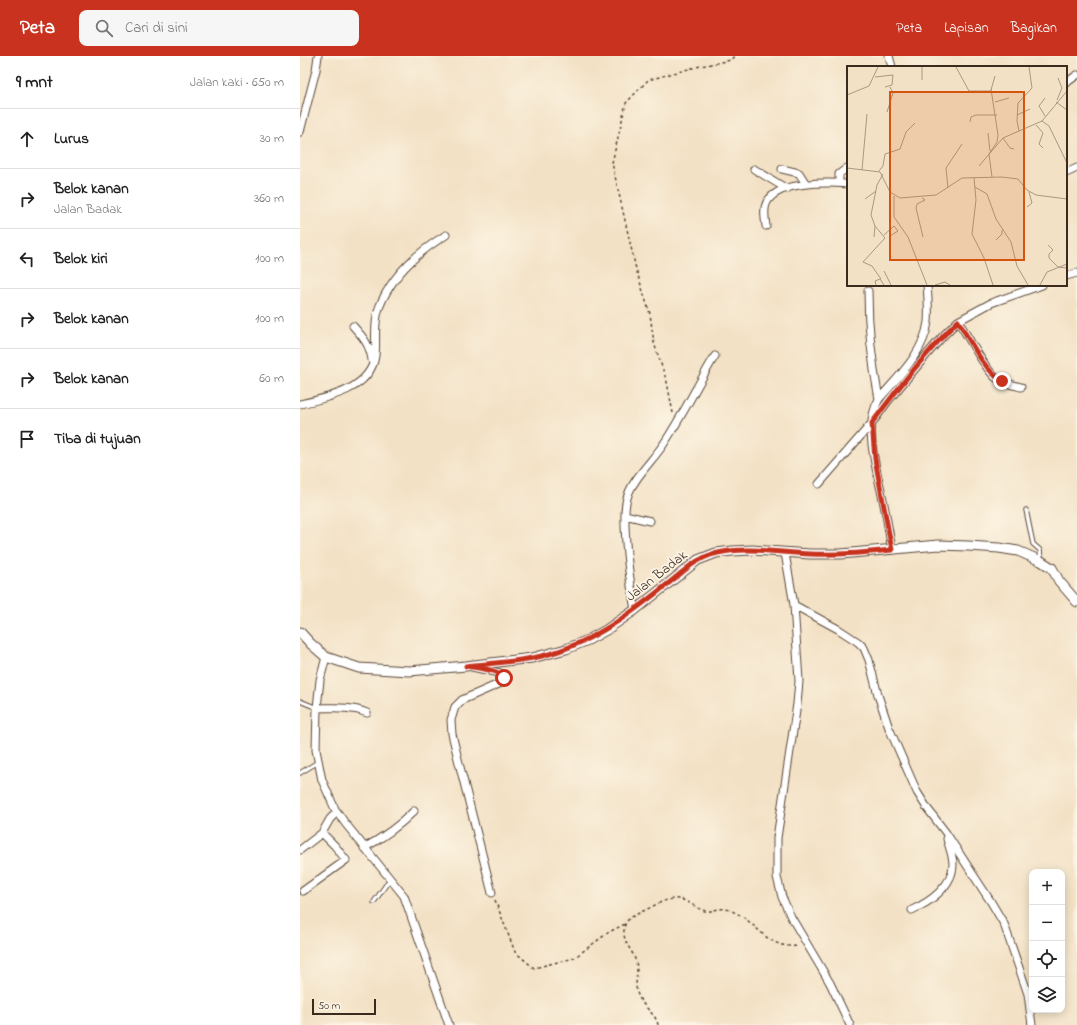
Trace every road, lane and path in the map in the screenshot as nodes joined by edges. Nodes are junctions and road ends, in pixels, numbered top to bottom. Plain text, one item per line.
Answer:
1 (318, 56) edge
2 (734, 56) edge
3 (889, 56) edge
4 (892, 66) edge
5 (1077, 75) edge
6 (1067, 82) edge
7 (300, 132) edge
8 (847, 168) dead end
9 (1077, 168) edge
10 (754, 169) dead end
11 (782, 169) dead end
12 (1067, 172) edge
13 (839, 183) junction
14 (806, 184) junction
15 (847, 184) edge
16 (787, 189) junction
17 (766, 226) dead end
18 (446, 235) dead end
19 (1077, 272) edge
20 (1067, 276) edge
21 (927, 286) edge
22 (1039, 286) edge
23 (868, 290) dead end
24 (958, 321) junction
25 (353, 326) dead end
26 (715, 356) dead end
27 (373, 364) junction
28 (1021, 387) dead end
29 (879, 399) junction
30 (300, 404) edge
31 (872, 423) junction
32 (675, 426) junction
33 (819, 484) dead end
34 (1026, 510) dead end
35 (625, 515) junction
36 (650, 521) dead end
37 (892, 550) junction
38 (785, 553) junction
39 (1041, 561) junction
40 (1077, 602) edge
41 (794, 605) junction
42 (634, 610) junction
43 (300, 632) edge
44 (326, 657) junction
45 (466, 666) junction
46 (300, 701) edge
47 (317, 708) junction
48 (367, 713) dead end
49 (318, 762) junction
50 (300, 772) edge
51 (414, 811) dead end
52 (337, 812) junction
53 (322, 833) junction
54 (946, 833) junction
55 (364, 848) junction
56 (300, 850) edge
57 (390, 878) junction
58 (303, 891) dead end
59 (492, 893) joint
60 (374, 902) dead end
61 (912, 910) dead end
62 (625, 924) junction
63 (806, 944) junction
64 (449, 1025) edge
65 (658, 1025) edge
66 (850, 1025) edge
67 (1032, 1025) edge

1 - 7 street
2 - 32 path
3 - 4 street
5 - 6 street
8 - 13 street
9 - 12 street
10 - 16 street
11 - 14 street
13 - 14 street
13 - 15 street
14 - 16 street
16 - 17 street
18 - 27 street
19 - 20 street
21 - 29 street
22 - 24 street
23 - 29 street
24 - 28 street
24 - 31 street
25 - 27 street
26 - 32 street
27 - 30 street
29 - 31 street
31 - 33 street
31 - 37 street
32 - 35 street
34 - 39 lane
35 - 36 street
35 - 42 street
37 - 38 street, Jalan Badak
37 - 39 street, Jalan Badak
38 - 41 street
38 - 42 street, Jalan Badak
39 - 40 street, Jalan Badak
41 - 54 street
41 - 63 street
42 - 45 street, Jalan Badak
43 - 44 street, Jalan Badak
44 - 45 street, Jalan Badak
44 - 47 street
45 - 59 street
46 - 47 lane
47 - 48 street
47 - 49 street
49 - 50 lane
49 - 52 street
51 - 55 street
52 - 53 street
52 - 55 street
53 - 56 street
53 - 58 street
54 - 61 street
54 - 67 street
55 - 57 street
57 - 60 lane
57 - 64 street
59 - 62 path
62 - 63 path
62 - 65 path
63 - 66 street

